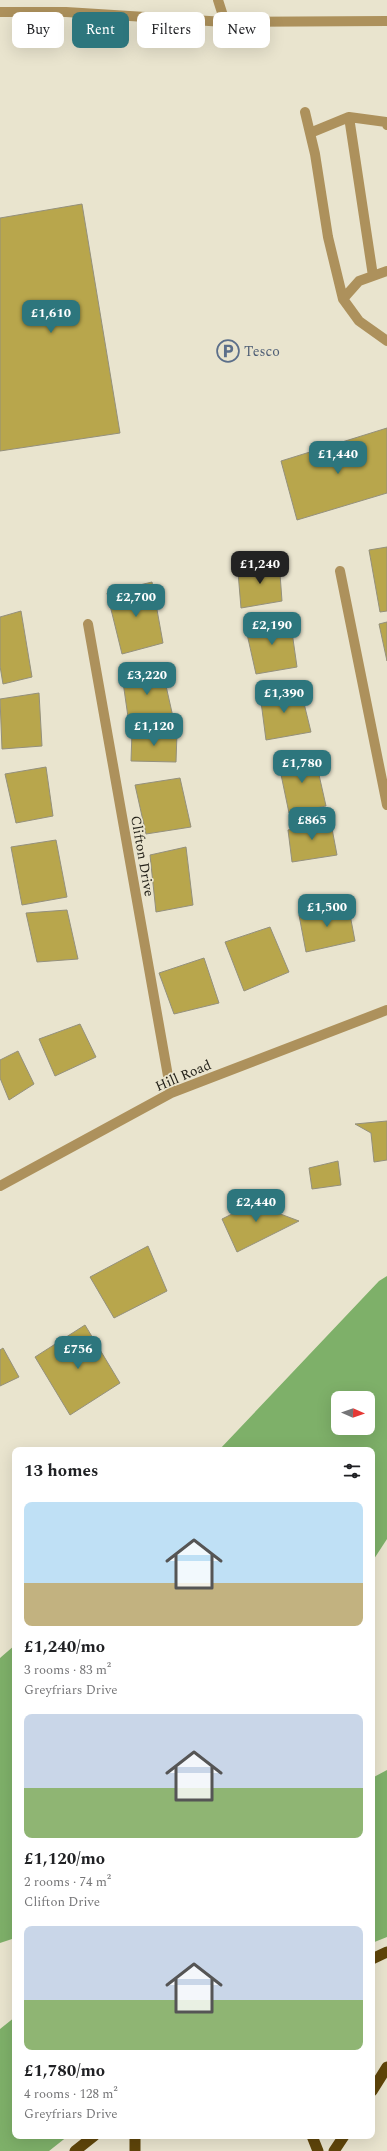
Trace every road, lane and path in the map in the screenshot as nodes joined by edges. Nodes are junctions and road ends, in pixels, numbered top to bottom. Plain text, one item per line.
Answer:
1 (218, 0) edge
2 (0, 12) edge
3 (222, 12) edge
4 (213, 21) edge
5 (387, 21) edge
6 (270, 22) edge
7 (305, 112) dead end
8 (349, 117) junction
9 (387, 125) edge
10 (310, 133) junction
11 (387, 271) edge
12 (373, 276) junction
13 (343, 299) junction
14 (387, 341) edge
15 (340, 571) dead end
16 (88, 624) dead end
17 (387, 805) edge
18 (387, 1010) edge
19 (171, 1093) junction
20 (0, 1186) edge
21 (387, 1952) edge
22 (375, 1958) edge
23 (387, 2067) edge
24 (375, 2086) edge
25 (90, 2139) edge
26 (135, 2139) edge
27 (313, 2139) edge
28 (342, 2139) edge
29 (75, 2151) edge
30 (134, 2151) edge
31 (318, 2151) edge
32 (334, 2151) edge

1 - 3 street
2 - 4 street
5 - 6 street
7 - 10 street
8 - 9 street
8 - 10 street
8 - 12 street
10 - 13 street
11 - 12 street
12 - 13 street
13 - 14 street
15 - 17 street
16 - 19 street, Clifton Drive
18 - 19 street, Hill Road
19 - 20 street, Hill Road
21 - 22 highway
23 - 24 highway
25 - 29 highway
26 - 30 highway
27 - 31 highway
28 - 32 highway

